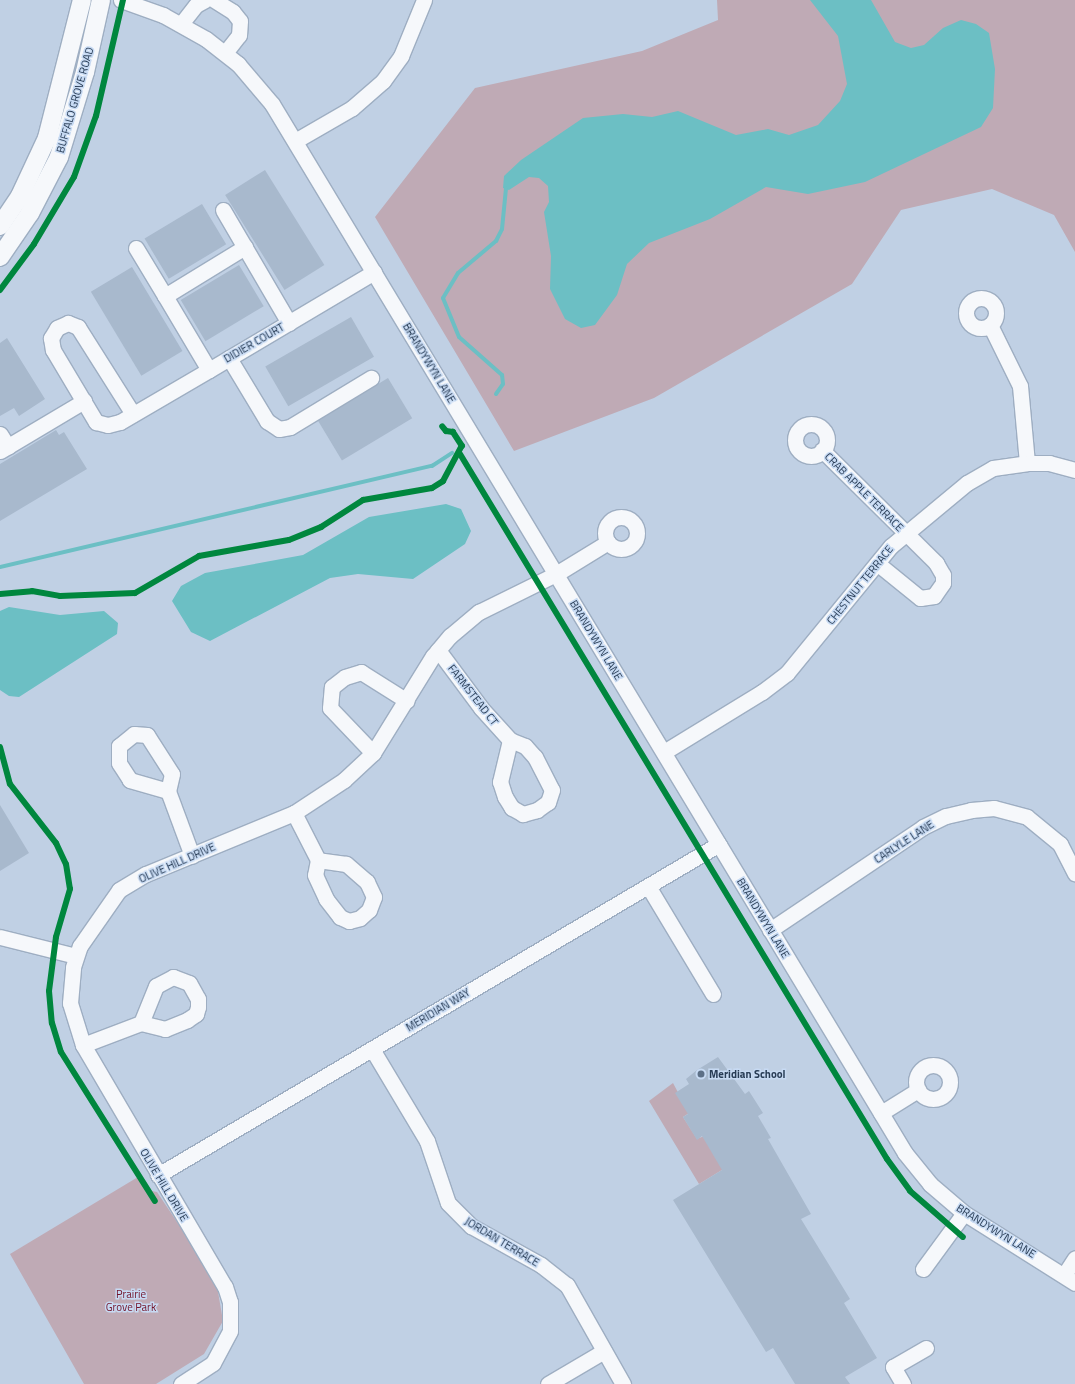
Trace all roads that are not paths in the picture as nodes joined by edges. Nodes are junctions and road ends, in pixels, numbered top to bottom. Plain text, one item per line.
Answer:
1 (82, 0) edge
2 (101, 0) edge
3 (121, 0) edge
4 (205, 0) edge
5 (214, 0) edge
6 (424, 0) edge
7 (181, 24) junction
8 (225, 53) junction
9 (295, 142) junction
10 (223, 210) dead end
11 (0, 226) edge
12 (245, 247) junction
13 (136, 248) dead end
14 (0, 257) edge
15 (374, 272) junction
16 (165, 296) junction
17 (289, 323) junction
18 (990, 325) dead end
19 (229, 358) junction
20 (209, 370) junction
21 (371, 378) dead end
22 (84, 401) junction
23 (133, 414) junction
24 (2, 444) edge
25 (822, 450) dead end
26 (1027, 463) junction
27 (1075, 470) edge
28 (905, 533) junction
29 (608, 542) dead end
30 (877, 563) junction
31 (556, 574) junction
32 (438, 650) junction
33 (407, 701) junction
34 (510, 740) junction
35 (664, 752) junction
36 (373, 754) junction
37 (168, 791) dead end
38 (294, 813) junction
39 (719, 844) junction
40 (192, 856) junction
41 (318, 860) dead end
42 (1075, 873) edge
43 (648, 886) junction
44 (770, 930) junction
45 (0, 937) edge
46 (76, 956) junction
47 (713, 994) dead end
48 (141, 1023) dead end
49 (83, 1046) junction
50 (372, 1049) junction
51 (918, 1090) dead end
52 (880, 1113) junction
53 (158, 1175) junction
54 (964, 1213) junction
55 (1075, 1258) edge
56 (923, 1269) dead end
57 (1069, 1279) edge
58 (926, 1348) dead end
59 (604, 1351) junction
60 (181, 1384) edge
61 (548, 1384) edge
62 (623, 1384) edge
63 (903, 1384) edge

1 - 11 main road, BUFFALO GROVE ROAD
2 - 14 main road, BUFFALO GROVE ROAD
3 - 7 street, BRANDYWYN LANE
4 - 7 street
5 - 8 street
6 - 9 street
7 - 8 street, BRANDYWYN LANE
8 - 9 street, BRANDYWYN LANE
9 - 15 street, BRANDYWYN LANE
10 - 12 street
12 - 16 street
12 - 17 street
13 - 16 street
15 - 17 street, DIDIER COURT
15 - 31 street, BRANDYWYN LANE
16 - 20 street
17 - 19 street, DIDIER COURT
18 - 26 street
19 - 20 street, DIDIER COURT
19 - 21 street
20 - 23 street, DIDIER COURT
22 - 23 street, DIDIER COURT
22 - 23 street, DIDIER COURT
22 - 24 street
25 - 28 street, CRAB APPLE TERRACE
26 - 27 street, CHESTNUT TERRACE
26 - 28 street, CHESTNUT TERRACE
28 - 30 street, CHESTNUT TERRACE
28 - 30 street, CRAB APPLE TERRACE
29 - 31 street, OLIVE HILL DRIVE
30 - 35 street, CHESTNUT TERRACE
31 - 32 street, OLIVE HILL DRIVE
31 - 35 street, BRANDYWYN LANE
32 - 33 street, OLIVE HILL DRIVE
32 - 34 street, FARMSTEAD CT
33 - 36 street, OLIVE HILL DRIVE
33 - 36 street
34 - 34 street, FARMSTEAD CT
35 - 39 street, BRANDYWYN LANE
36 - 38 street, OLIVE HILL DRIVE
37 - 40 street
38 - 40 street, OLIVE HILL DRIVE
38 - 41 street
39 - 43 street, MERIDIAN WAY
39 - 44 street, BRANDYWYN LANE
40 - 46 street, OLIVE HILL DRIVE
42 - 44 street, CARLYLE LANE
43 - 47 street
43 - 50 street, MERIDIAN WAY
44 - 52 street, BRANDYWYN LANE
45 - 46 street
46 - 49 street, OLIVE HILL DRIVE
48 - 49 street
49 - 53 street, OLIVE HILL DRIVE
50 - 53 street, MERIDIAN WAY
50 - 59 street, JORDAN TERRACE
51 - 52 street
52 - 54 street, BRANDYWYN LANE
53 - 60 street, OLIVE HILL DRIVE
54 - 56 street
54 - 57 street, BRANDYWYN LANE
55 - 57 street
58 - 63 street
59 - 61 street
59 - 62 street, JORDAN TERRACE

